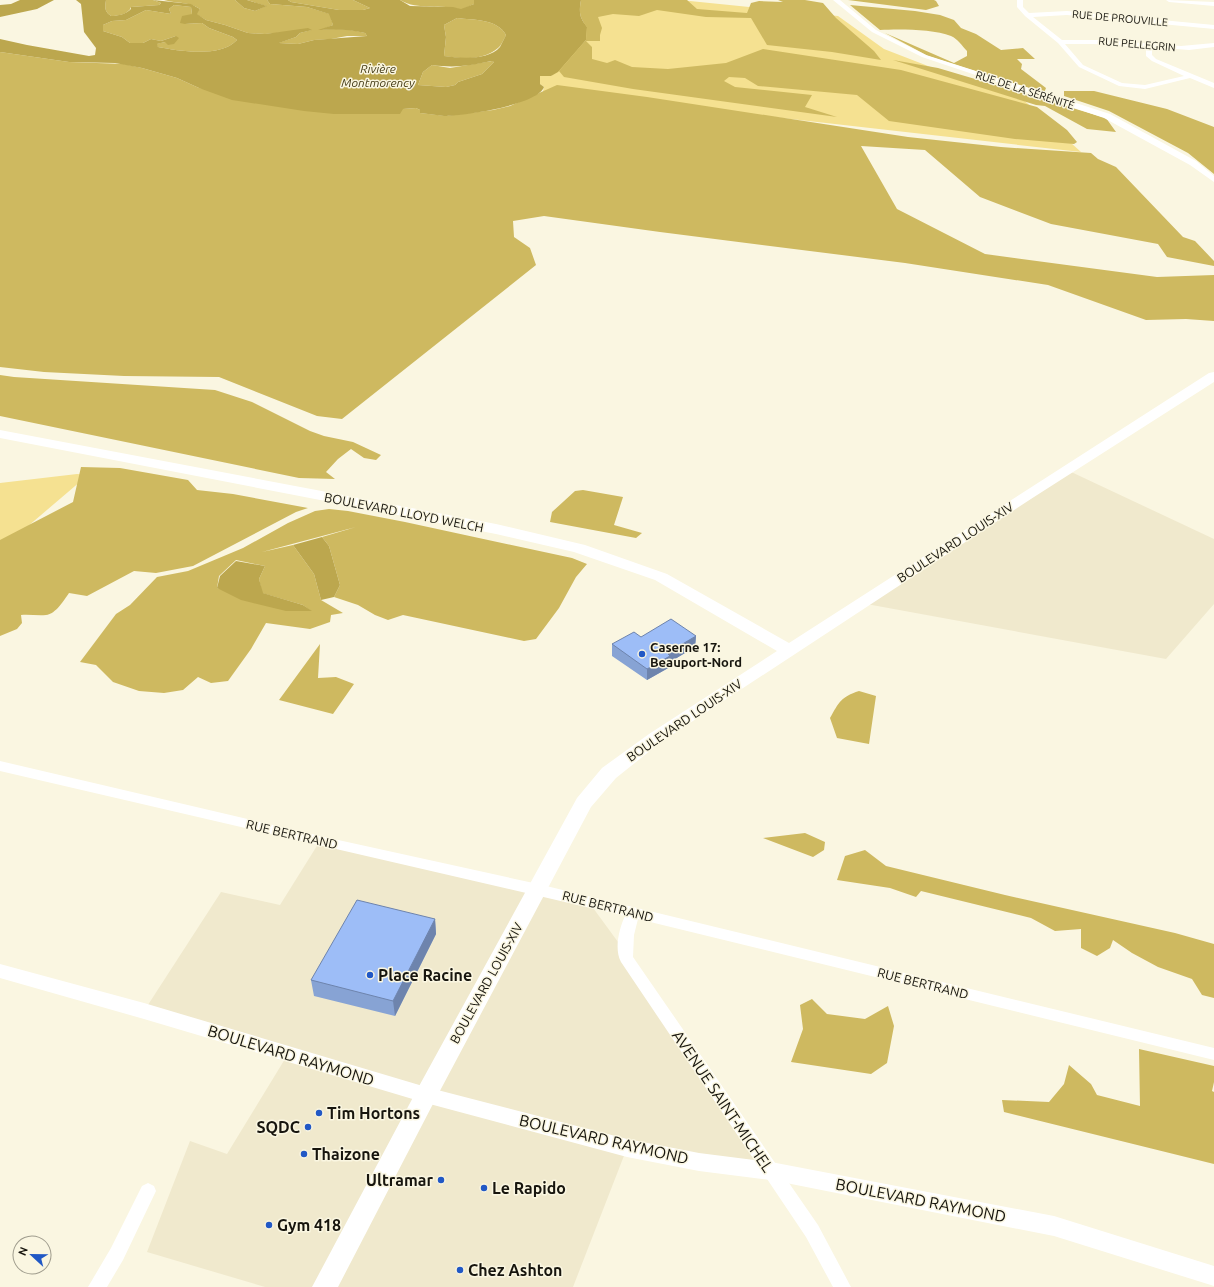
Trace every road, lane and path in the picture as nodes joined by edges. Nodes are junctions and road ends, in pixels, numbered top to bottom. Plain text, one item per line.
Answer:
1 (836, 0) edge
2 (1020, 0) edge
3 (1169, 0) edge
4 (1214, 4) edge
5 (1027, 15) junction
6 (1211, 36) edge
7 (1060, 42) junction
8 (1149, 45) junction
9 (1191, 76) junction
10 (1214, 86) edge
11 (1214, 180) edge
12 (1214, 376) edge
13 (0, 434) edge
14 (788, 650) junction
15 (0, 766) edge
16 (538, 889) junction
17 (634, 913) junction
18 (0, 971) edge
19 (1214, 1054) edge
20 (426, 1095) junction
21 (771, 1171) junction
22 (148, 1191) dead end
23 (1214, 1276) edge
24 (97, 1287) edge
25 (325, 1287) edge
26 (842, 1287) edge

1 - 11 street, RUE DE LA SÉRÉNITÉ
2 - 5 street
3 - 4 street
5 - 6 street, RUE DE PROUVILLE
5 - 7 street
6 - 8 street, RUE PELLEGRIN
7 - 8 street, RUE PELLEGRIN
7 - 9 street
8 - 9 street
9 - 10 street
12 - 14 main road, BOULEVARD LOUIS-XIV
13 - 14 main road, BOULEVARD LLOYD WELCH
14 - 16 main road, BOULEVARD LOUIS-XIV
15 - 16 street, RUE BERTRAND
16 - 17 street, RUE BERTRAND
16 - 20 main road, BOULEVARD LOUIS-XIV
17 - 19 street, RUE BERTRAND
17 - 21 street, AVENUE SAINT-MICHEL
18 - 20 street, BOULEVARD RAYMOND
20 - 21 street, BOULEVARD RAYMOND
20 - 25 main road, BOULEVARD LOUIS-XIV
21 - 23 street, BOULEVARD RAYMOND
21 - 26 street, AVENUE SAINT-MICHEL
22 - 24 street

